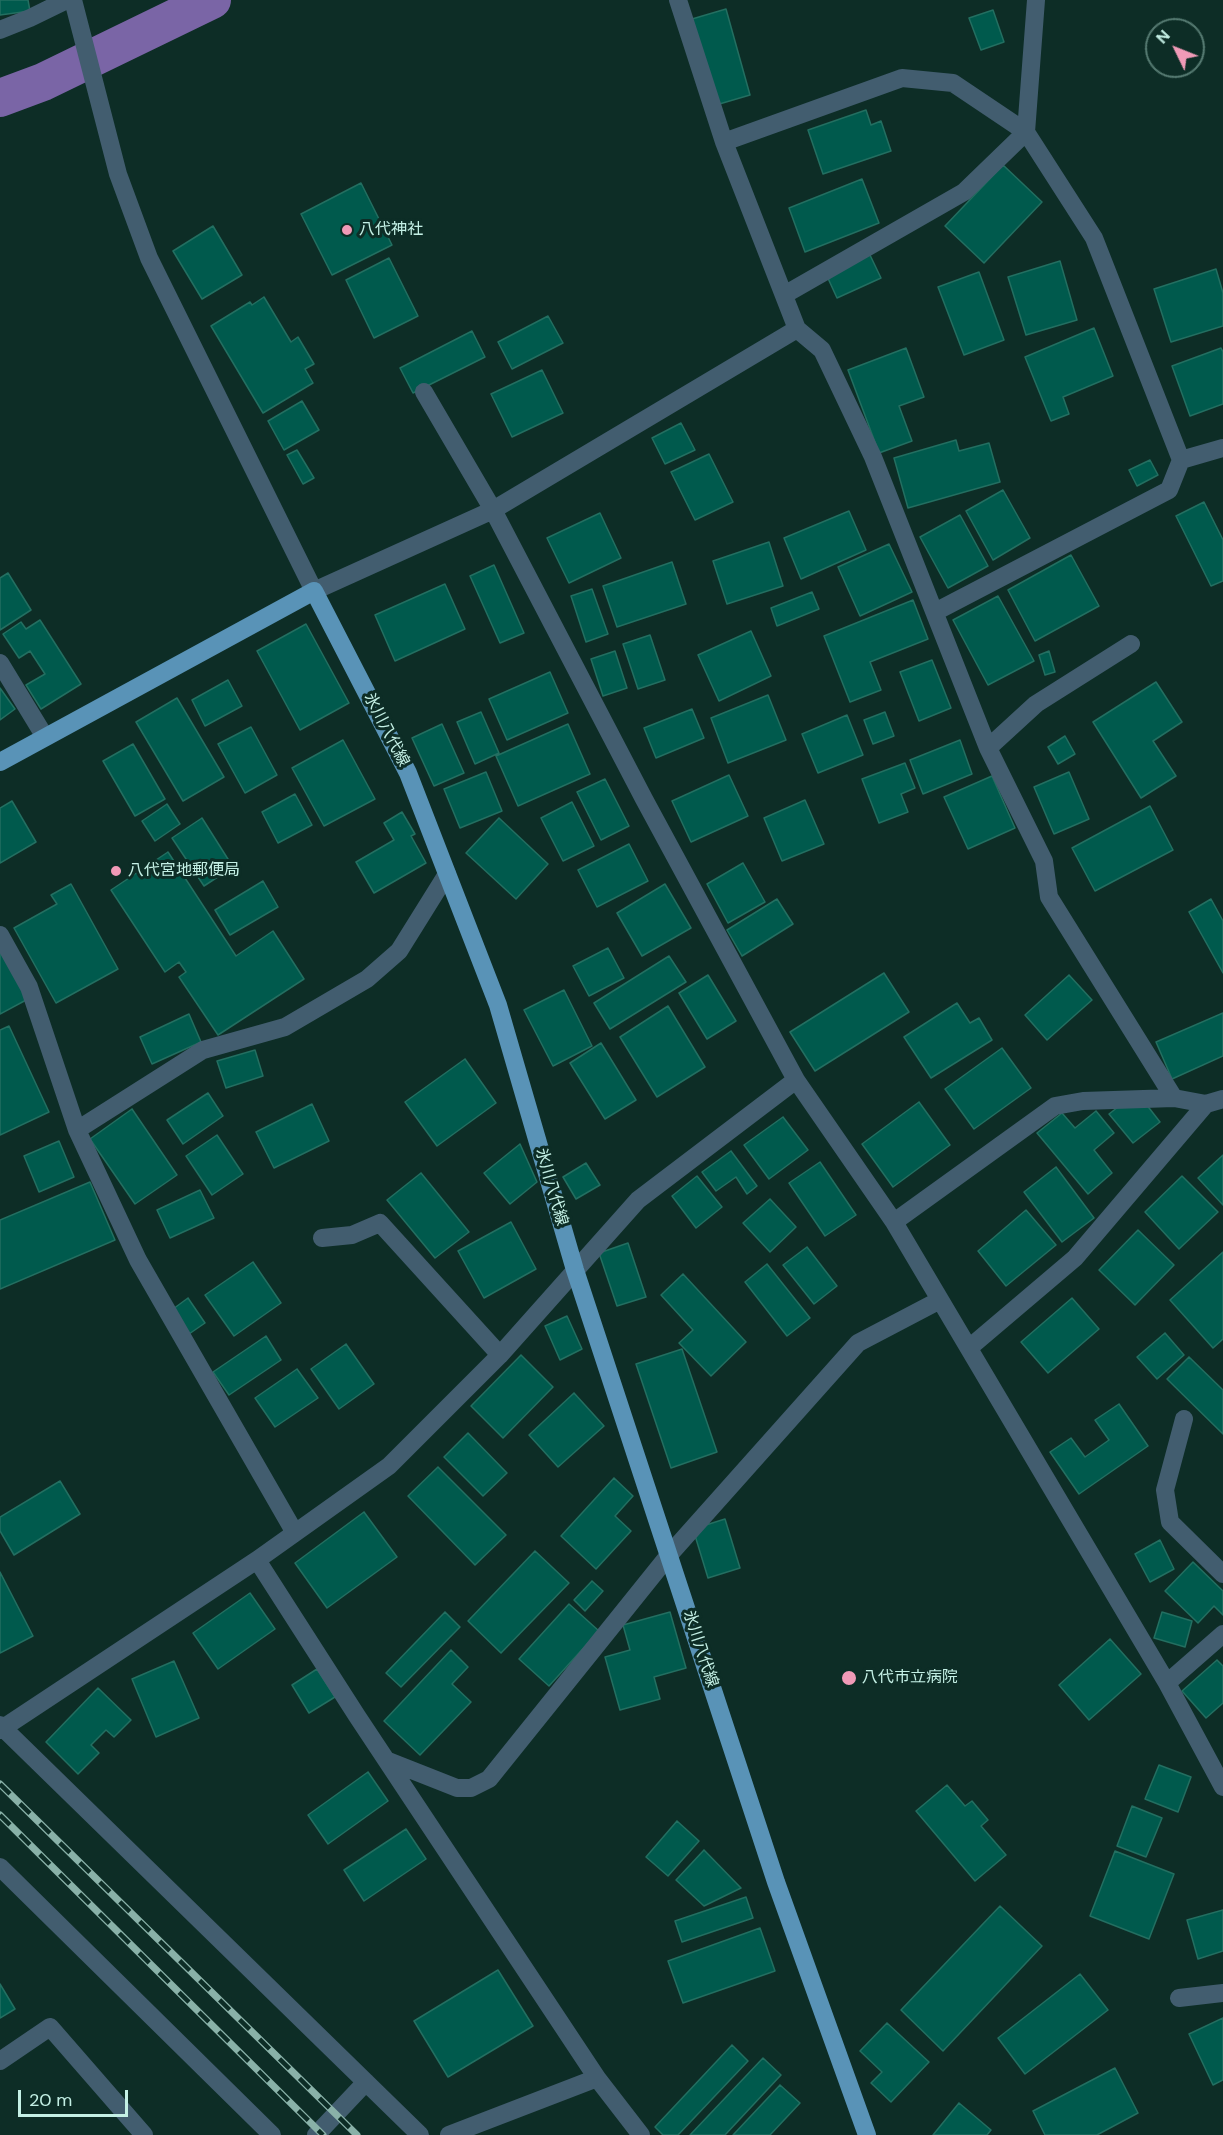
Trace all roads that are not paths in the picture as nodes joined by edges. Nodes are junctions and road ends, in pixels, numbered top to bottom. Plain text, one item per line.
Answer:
1 (678, 0) edge
2 (1036, 0) edge
3 (71, 2) edge
4 (0, 30) edge
5 (1026, 132) junction
6 (724, 142) junction
7 (784, 295) junction
8 (797, 329) junction
9 (424, 392) dead end
10 (1223, 448) edge
11 (1181, 460) junction
12 (493, 510) junction
13 (314, 591) junction
14 (935, 612) junction
15 (1131, 644) dead end
16 (0, 663) edge
17 (45, 737) junction
18 (988, 748) junction
19 (0, 762) edge
20 (447, 874) junction
21 (0, 935) edge
22 (796, 1080) junction
23 (1174, 1098) junction
24 (1214, 1102) edge
25 (77, 1130) junction
26 (894, 1222) junction
27 (322, 1238) dead end
28 (575, 1270) junction
29 (940, 1300) junction
30 (969, 1348) junction
31 (500, 1355) junction
32 (1184, 1419) dead end
33 (296, 1533) junction
34 (669, 1555) junction
35 (257, 1560) junction
36 (1223, 1574) edge
37 (1223, 1634) edge
38 (1167, 1683) junction
39 (1, 1728) edge
40 (386, 1760) junction
41 (1223, 1787) edge
42 (0, 1867) edge
43 (1223, 1993) edge
44 (1179, 1998) dead end
45 (0, 2061) edge
46 (597, 2078) junction
47 (366, 2082) junction
48 (264, 2132) edge
49 (144, 2135) edge
50 (316, 2135) edge
51 (420, 2135) edge
52 (449, 2135) edge
53 (641, 2135) edge
54 (867, 2135) edge

1 - 6 street
2 - 5 street
3 - 4 street
3 - 13 street
5 - 6 street
5 - 7 street
5 - 11 street
6 - 7 street
7 - 8 street
8 - 12 street
8 - 14 street
9 - 12 street
10 - 11 street
11 - 14 street
12 - 13 street
12 - 22 street
13 - 17 main road
13 - 20 main road, 氷川八代線
14 - 18 street
15 - 18 street
16 - 17 street
17 - 19 main road
18 - 23 street
20 - 25 street
20 - 28 main road, 氷川八代線
21 - 25 street
22 - 26 street
22 - 28 street
23 - 24 street
23 - 26 street
24 - 30 street
25 - 33 street
26 - 29 street
27 - 31 street
28 - 31 street
28 - 34 main road, 氷川八代線
29 - 30 street
29 - 34 street
30 - 38 street
31 - 33 street
32 - 36 street
33 - 35 street
34 - 40 street
34 - 54 main road, 氷川八代線
35 - 39 street
35 - 40 street
37 - 38 street
38 - 41 street
39 - 47 street
40 - 46 street
42 - 48 street
43 - 44 street
45 - 49 street
46 - 52 street
46 - 53 street
47 - 50 street
47 - 51 street

